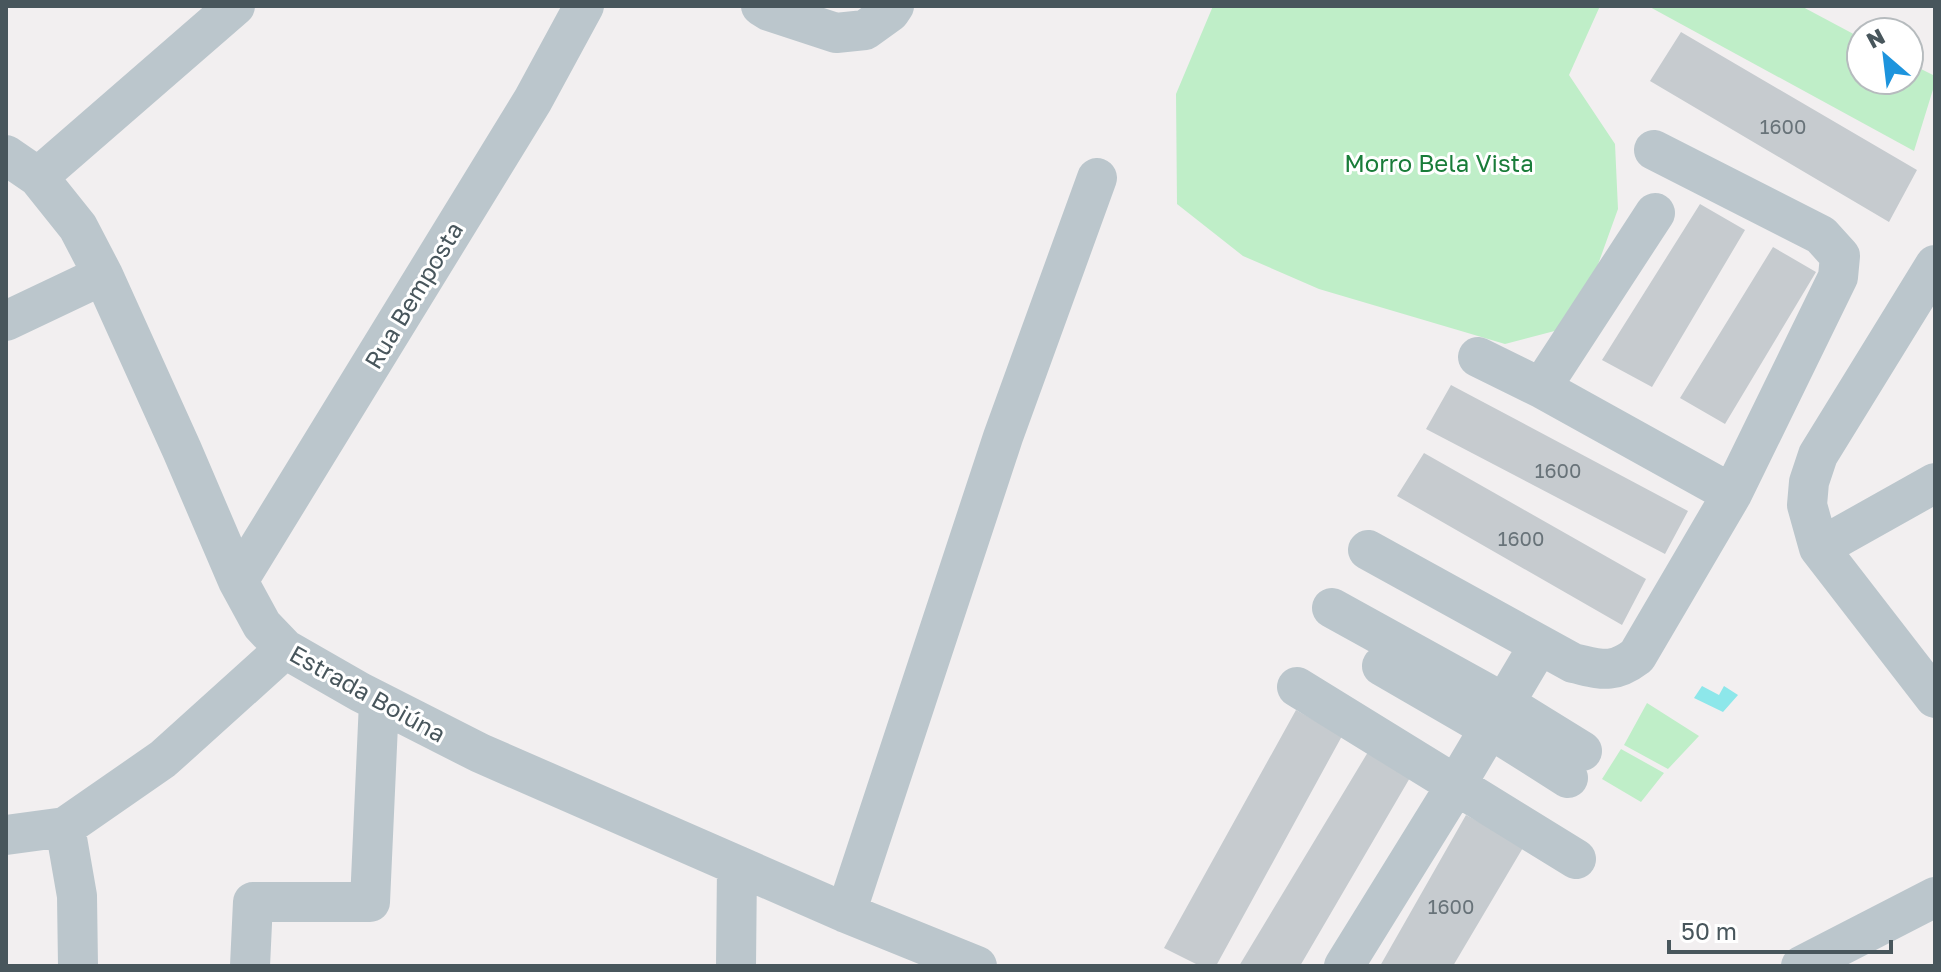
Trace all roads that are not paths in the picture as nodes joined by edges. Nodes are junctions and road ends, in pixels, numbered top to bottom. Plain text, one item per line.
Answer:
1 (235, 6) edge
2 (584, 6) edge
3 (761, 6) edge
4 (894, 6) edge
5 (1654, 150) dead end
6 (22, 166) edge
7 (1097, 178) dead end
8 (1655, 213) dead end
9 (1935, 265) edge
10 (103, 275) junction
11 (6, 321) edge
12 (1478, 357) dead end
13 (1541, 388) junction
14 (1935, 483) edge
15 (1732, 494) junction
16 (1819, 548) junction
17 (1368, 550) dead end
18 (238, 581) junction
19 (1326, 619) dead end
20 (1539, 645) junction
21 (285, 649) junction
22 (1297, 687) dead end
23 (1935, 698) edge
24 (379, 702) junction
25 (1497, 716) junction
26 (1575, 764) dead end
27 (1456, 785) junction
28 (65, 827) junction
29 (6, 835) edge
30 (1576, 859) dead end
31 (737, 866) junction
32 (1935, 897) edge
33 (846, 913) junction
34 (78, 966) edge
35 (250, 966) edge
36 (736, 966) edge
37 (977, 966) edge
38 (1344, 966) edge
39 (1801, 966) edge

1 - 6 street
2 - 18 street, Rua Bemposta
3 - 4 street
5 - 15 street
6 - 10 street, Estrada Boiúna
7 - 33 street
8 - 13 street
9 - 16 street
10 - 11 street
10 - 18 street, Estrada Boiúna
12 - 13 street
13 - 15 street
14 - 16 street
15 - 20 street
16 - 23 street
17 - 20 street
18 - 21 street, Estrada Boiúna
19 - 25 street
20 - 25 street
21 - 24 street, Estrada Boiúna
21 - 28 street
22 - 27 street
24 - 31 street, Estrada Boiúna
24 - 35 street
25 - 26 street
25 - 27 street
27 - 30 street
27 - 38 street
28 - 29 street
28 - 34 street
31 - 33 street, Estrada Boiúna
31 - 36 street
32 - 39 street
33 - 37 street, Estrada Boiúna

